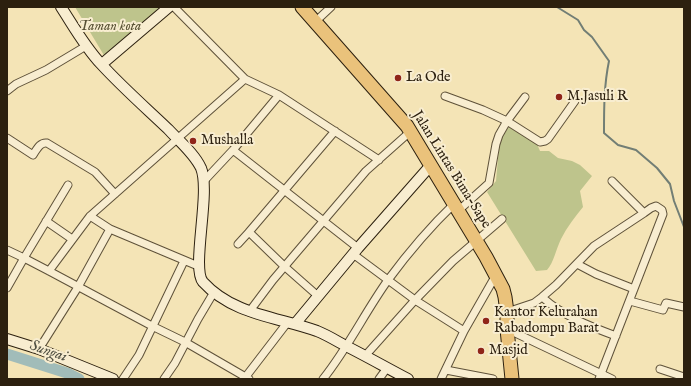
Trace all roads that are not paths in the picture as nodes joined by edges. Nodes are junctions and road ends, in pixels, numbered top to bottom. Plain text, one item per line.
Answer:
1 (61, 7) edge
2 (169, 7) edge
3 (174, 7) edge
4 (302, 7) edge
5 (331, 7) edge
6 (315, 22) junction
7 (86, 46) junction
8 (102, 64) junction
9 (245, 79) junction
10 (7, 91) edge
11 (279, 95) junction
12 (445, 96) dead end
13 (525, 97) dead end
14 (575, 101) dead end
15 (507, 121) junction
16 (335, 131) junction
17 (411, 131) junction
18 (7, 138) edge
19 (177, 138) junction
20 (233, 150) junction
21 (379, 160) junction
22 (431, 165) junction
23 (612, 180) dead end
24 (203, 182) junction
25 (68, 185) dead end
26 (284, 191) junction
27 (115, 194) junction
28 (456, 207) junction
29 (644, 213) junction
30 (90, 216) junction
31 (502, 219) dead end
32 (324, 220) junction
33 (46, 221) junction
34 (110, 229) junction
35 (249, 232) junction
36 (72, 240) junction
37 (476, 240) junction
38 (238, 244) dead end
39 (7, 250) edge
40 (355, 251) junction
41 (24, 258) junction
42 (184, 261) junction
43 (577, 264) junction
44 (198, 266) junction
45 (284, 266) junction
46 (49, 271) junction
47 (496, 275) junction
48 (388, 280) junction
49 (78, 287) junction
50 (7, 288) edge
51 (634, 290) junction
52 (214, 292) junction
53 (318, 296) junction
54 (542, 297) junction
55 (415, 300) junction
56 (630, 301) junction
57 (684, 307) edge
58 (249, 312) junction
59 (507, 312) junction
60 (291, 324) junction
61 (152, 326) junction
62 (508, 329) junction
63 (464, 330) junction
64 (616, 336) junction
65 (7, 339) edge
66 (185, 342) junction
67 (345, 346) junction
68 (39, 348) junction
69 (365, 356) junction
70 (387, 368) junction
71 (660, 369) dead end
72 (446, 370) junction
73 (600, 376) edge
74 (684, 377) edge
75 (247, 378) edge
76 (113, 379) edge
77 (123, 379) edge
78 (164, 379) edge
79 (323, 379) edge
80 (379, 379) edge
81 (408, 379) edge
82 (441, 379) edge
83 (493, 379) edge
84 (512, 379) edge
85 (612, 379) edge

1 - 7 street
2 - 8 street
3 - 9 street
4 - 6 highway, Jalan Lintas Bima-Sape
5 - 6 street
6 - 17 highway, Jalan Lintas Bima-Sape
7 - 8 street
7 - 10 street
8 - 19 street
9 - 11 street
9 - 19 street
11 - 16 street
11 - 20 street
12 - 15 street
13 - 15 street
14 - 15 street
15 - 28 street
16 - 21 street
16 - 26 street
17 - 21 street
17 - 22 highway, Jalan Lintas Bima-Sape
18 - 27 street
19 - 24 street
19 - 27 street
20 - 24 street
20 - 26 street
21 - 32 street
22 - 28 highway, Jalan Lintas Bima-Sape
22 - 40 street
23 - 29 street
24 - 44 street
25 - 33 street
26 - 32 street
26 - 35 street
27 - 30 street
28 - 37 highway, Jalan Lintas Bima-Sape
28 - 48 street
29 - 43 street
29 - 51 street
30 - 34 street
30 - 36 street
31 - 37 street
32 - 40 street
32 - 45 street
33 - 36 street
33 - 41 street
34 - 42 street
34 - 49 street
35 - 38 street
35 - 45 street
36 - 46 street
37 - 47 highway, Jalan Lintas Bima-Sape
37 - 55 street
39 - 41 street
40 - 48 street
40 - 53 street
41 - 46 street
41 - 50 street
42 - 44 street
42 - 61 street
43 - 51 street
43 - 54 street
44 - 52 street
45 - 53 street
45 - 58 street
46 - 49 street
47 - 59 highway, Jalan Lintas Bima-Sape
47 - 63 street
48 - 55 street
48 - 67 street
49 - 61 street
49 - 68 street
51 - 56 street
52 - 58 street
52 - 66 street
53 - 60 street
54 - 59 street
54 - 64 street
55 - 63 street
55 - 69 street
56 - 57 street
56 - 64 street
58 - 60 street
59 - 62 highway, Jalan Lintas Bima-Sape
60 - 67 street
60 - 75 street
61 - 66 street
61 - 77 street
62 - 73 street
62 - 84 highway, Jalan Lintas Bima-Sape
63 - 72 street
64 - 73 street
65 - 68 street
66 - 75 street
66 - 78 street
67 - 69 street
67 - 79 street
68 - 76 street
69 - 70 street
70 - 80 street
70 - 81 street
71 - 74 street
72 - 82 street
72 - 83 street
73 - 85 street

